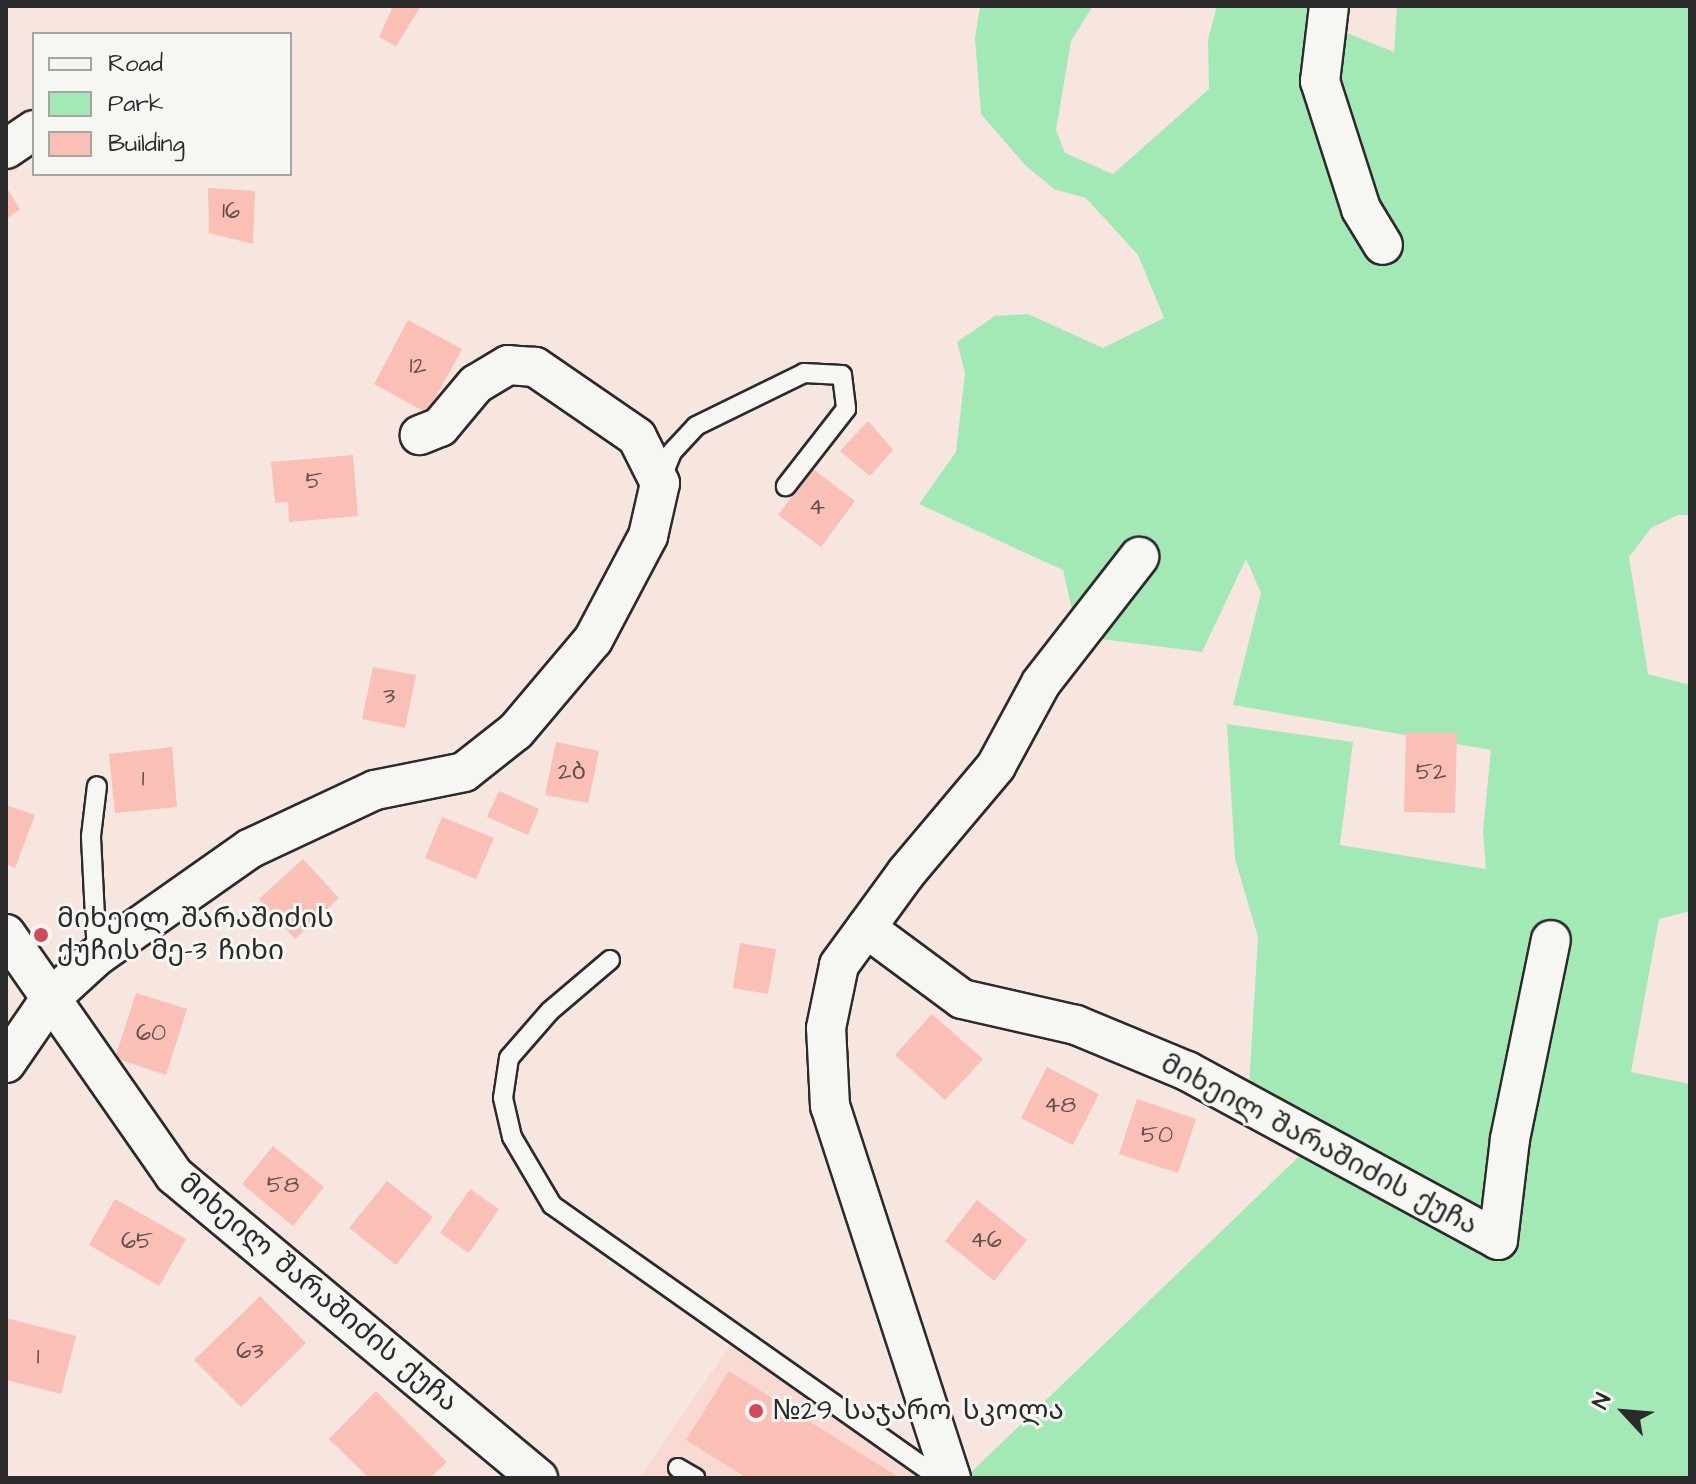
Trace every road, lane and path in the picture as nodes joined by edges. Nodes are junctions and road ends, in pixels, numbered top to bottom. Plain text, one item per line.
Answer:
1 (1329, 6) edge
2 (32, 131) edge
3 (6, 149) edge
4 (1383, 245) dead end
5 (420, 435) dead end
6 (660, 483) junction
7 (786, 486) dead end
8 (1139, 557) dead end
9 (97, 786) dead end
10 (866, 928) junction
11 (6, 934) edge
12 (1551, 940) dead end
13 (97, 956) junction
14 (610, 960) dead end
15 (50, 999) junction
16 (6, 1063) edge
17 (538, 1478) edge
18 (939, 1478) edge
19 (951, 1478) edge

1 - 4 street
2 - 3 street
5 - 6 street
6 - 7 lane
6 - 13 street
8 - 10 street
9 - 13 lane
10 - 12 street, მიხეილ შარაშიძის ქუჩა
10 - 19 street
11 - 15 street, მიხეილ შარაშიძის ქუჩა
13 - 15 street
14 - 18 lane
15 - 16 street
15 - 17 street, მიხეილ შარაშიძის ქუჩა

